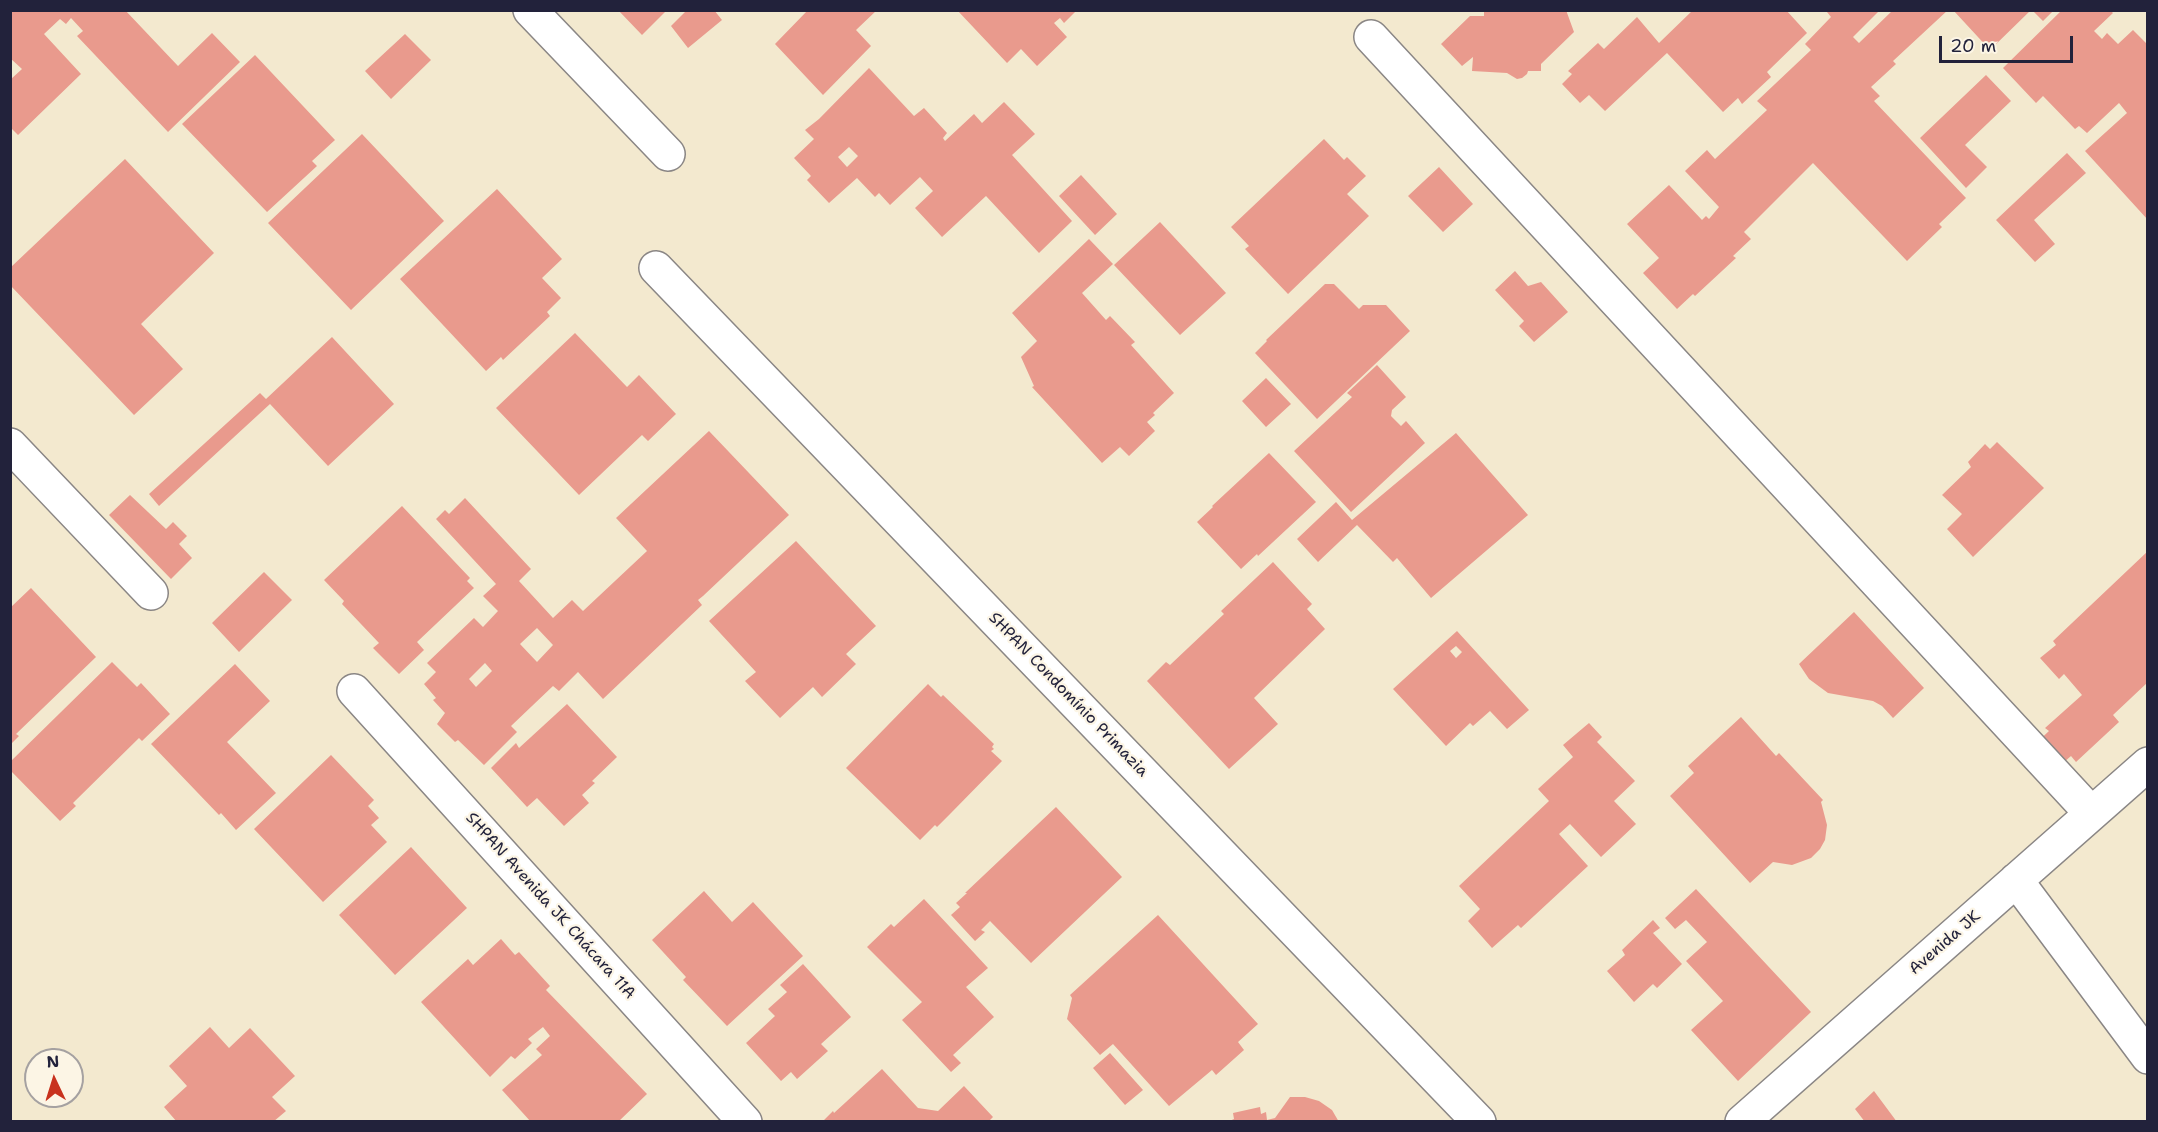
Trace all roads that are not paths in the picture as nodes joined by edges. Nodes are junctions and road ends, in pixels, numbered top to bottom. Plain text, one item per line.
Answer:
1 (530, 10) edge
2 (1371, 37) dead end
3 (668, 154) dead end
4 (656, 268) dead end
5 (10, 445) edge
6 (151, 593) dead end
7 (354, 691) dead end
8 (2148, 764) edge
9 (2091, 813) junction
10 (2016, 880) junction
11 (2148, 1057) edge
12 (745, 1122) edge
13 (1479, 1122) edge
14 (1742, 1122) edge

1 - 3 street
2 - 9 street
4 - 13 street, SHPAN Condomínio Primazia
5 - 6 street
7 - 12 street, SHPAN Avenida JK Chácara 11A
8 - 9 street, Avenida JK
9 - 10 street, Avenida JK
10 - 11 street
10 - 14 street, Avenida JK

